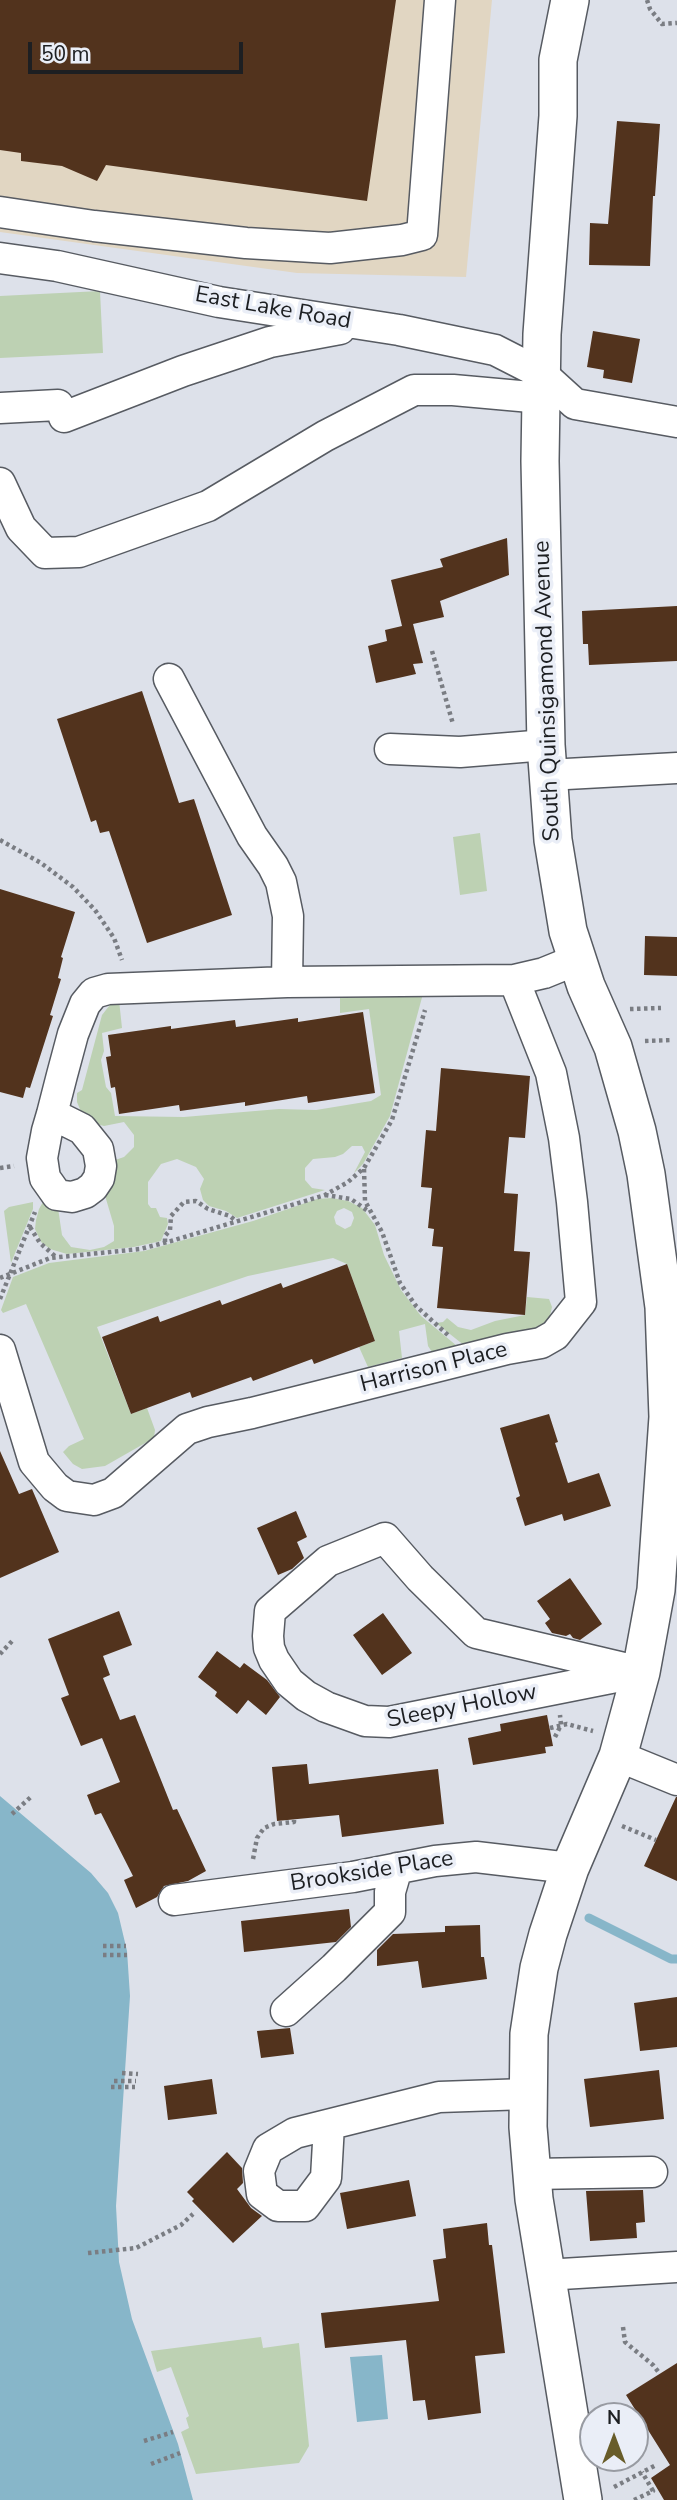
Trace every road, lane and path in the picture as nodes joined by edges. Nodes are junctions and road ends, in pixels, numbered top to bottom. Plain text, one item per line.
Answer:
1 (440, 0) edge
2 (544, 0) edge
3 (570, 0) edge
4 (647, 0) edge
5 (677, 23) edge
6 (558, 60) junction
7 (0, 212) edge
8 (0, 258) edge
9 (361, 324) junction
10 (542, 386) junction
11 (0, 408) edge
12 (677, 422) edge
13 (0, 483) edge
14 (432, 650) dead end
15 (169, 679) dead end
16 (390, 749) dead end
17 (460, 752) junction
18 (547, 760) junction
19 (677, 768) edge
20 (0, 841) edge
21 (576, 960) junction
22 (514, 979) junction
23 (433, 981) junction
24 (287, 982) junction
25 (125, 988) junction
26 (661, 1008) dead end
27 (629, 1009) dead end
28 (673, 1040) dead end
29 (640, 1041) dead end
30 (52, 1114) junction
31 (364, 1168) junction
32 (52, 1191) junction
33 (324, 1195) junction
34 (370, 1213) junction
35 (236, 1221) junction
36 (29, 1226) junction
37 (667, 1241) edge
38 (165, 1242) junction
39 (57, 1258) junction
40 (9, 1276) junction
41 (0, 1278) edge
42 (0, 1299) edge
43 (0, 1350) edge
44 (475, 1357) junction
45 (672, 1370) edge
46 (14, 1640) dead end
47 (0, 1654) edge
48 (641, 1672) junction
49 (559, 1712) dead end
50 (561, 1725) junction
51 (550, 1728) dead end
52 (555, 1737) dead end
53 (606, 1743) junction
54 (677, 1780) edge
55 (32, 1796) dead end
56 (12, 1814) dead end
57 (294, 1819) dead end
58 (618, 1824) dead end
59 (656, 1840) dead end
60 (253, 1859) dead end
61 (397, 1868) junction
62 (570, 1868) junction
63 (174, 1900) dead end
64 (126, 1946) dead end
65 (103, 1947) dead end
66 (103, 1955) dead end
67 (127, 1955) dead end
68 (286, 2011) dead end
69 (122, 2073) dead end
70 (114, 2081) dead end
71 (136, 2081) junction
72 (111, 2087) dead end
73 (527, 2094) junction
74 (329, 2125) dead end
75 (652, 2172) dead end
76 (531, 2174) junction
77 (193, 2214) dead end
78 (88, 2253) dead end
79 (677, 2267) edge
80 (545, 2275) junction
81 (623, 2327) dead end
82 (660, 2374) dead end
83 (173, 2432) dead end
84 (144, 2441) dead end
85 (180, 2453) dead end
86 (151, 2464) dead end
87 (656, 2465) dead end
88 (649, 2468) edge
89 (642, 2472) joint
90 (598, 2494) edge
91 (634, 2500) edge

1 - 7 street
2 - 6 main road, South Quinsigamond Avenue
3 - 6 main road, South Quinsigamond Avenue
4 - 5 path
6 - 10 main road, South Quinsigamond Avenue
8 - 9 street, East Lake Road
9 - 10 street, East Lake Road
9 - 11 street
10 - 12 street, East Lake Road
10 - 13 street
10 - 18 main road, South Quinsigamond Avenue
14 - 17 path
15 - 24 street
16 - 17 street
17 - 18 street
18 - 19 street
18 - 21 main road, South Quinsigamond Avenue
20 - 25 path
21 - 22 street
21 - 37 main road, South Quinsigamond Avenue
22 - 23 street
22 - 44 street, Harrison Place
23 - 24 street
23 - 31 path
24 - 25 street
25 - 30 street
26 - 27 path
28 - 29 path
30 - 32 street
30 - 32 street
31 - 33 path
31 - 34 path
32 - 36 path
33 - 34 path
33 - 35 path
34 - 44 path
35 - 38 path
35 - 38 path
36 - 39 path
36 - 40 path
37 - 45 main road, South Quinsigamond Avenue
38 - 39 path
39 - 40 path
40 - 41 path
40 - 42 path
43 - 44 street, Harrison Place
45 - 48 main road, South Quinsigamond Avenue
46 - 47 path
48 - 48 street, Sleepy Hollow
48 - 53 main road, South Quinsigamond Avenue
49 - 50 path
50 - 51 path
50 - 52 path
50 - 53 path
53 - 54 street
53 - 62 main road, South Quinsigamond Avenue
55 - 56 path
57 - 60 path
58 - 59 path
61 - 62 street, Brookside Place
61 - 63 street, Brookside Place
61 - 68 street
62 - 73 main road, South Quinsigamond Avenue
64 - 65 path
66 - 67 path
69 - 71 path
70 - 71 path
71 - 72 path
73 - 74 street
73 - 76 main road, South Quinsigamond Avenue
75 - 76 street
76 - 80 main road, South Quinsigamond Avenue
77 - 78 path
79 - 80 street
80 - 90 main road, South Quinsigamond Avenue
81 - 82 path
83 - 84 path
85 - 86 path
87 - 88 path
89 - 90 path
89 - 91 path

